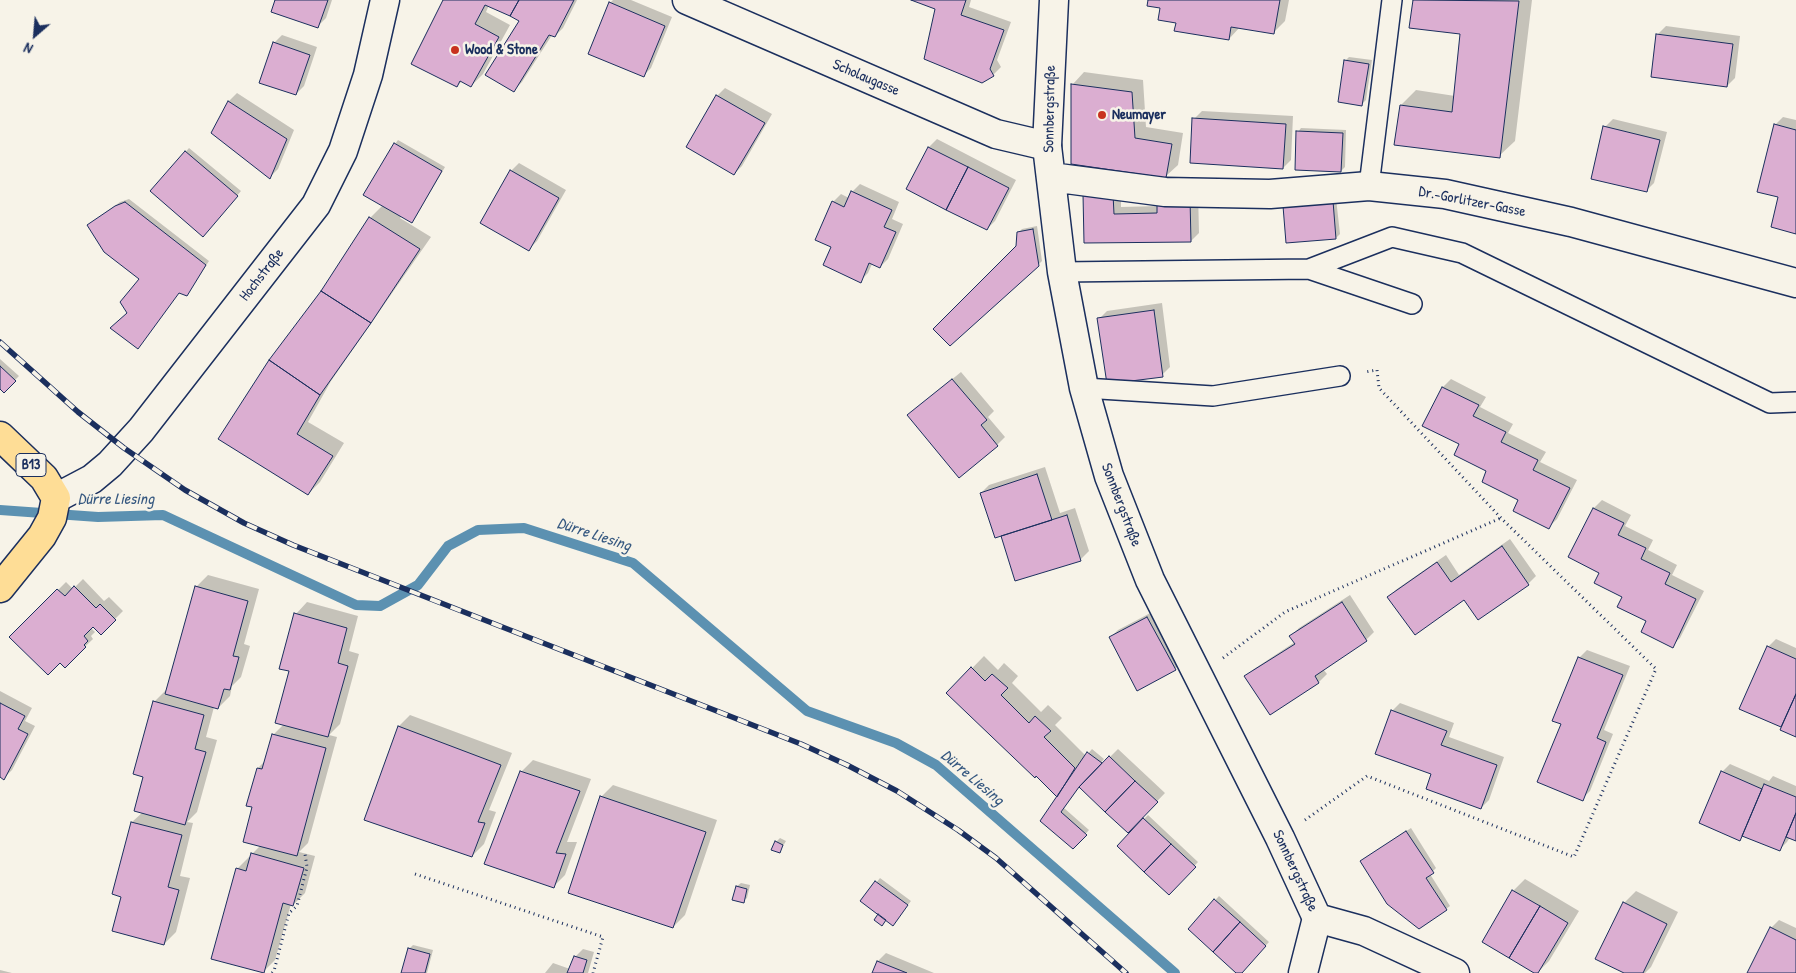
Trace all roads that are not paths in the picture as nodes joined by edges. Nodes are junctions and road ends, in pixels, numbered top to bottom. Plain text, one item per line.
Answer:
1 (385, 0) edge
2 (687, 0) edge
3 (1054, 0) edge
4 (1392, 0) edge
5 (1047, 146) junction
6 (1051, 177) junction
7 (1369, 186) junction
8 (1308, 269) junction
9 (1062, 272) junction
10 (1796, 283) edge
11 (1412, 304) dead end
12 (1340, 376) road end
13 (1084, 388) junction
14 (1796, 402) edge
15 (0, 436) edge
16 (56, 498) junction
17 (0, 588) edge
18 (1317, 918) junction
19 (1304, 973) edge
20 (1455, 973) edge

1 - 16 street, Hochstraße
2 - 5 street, Scholaugasse
3 - 5 street, Sonnbergstraße
4 - 7 lane
5 - 6 street, Sonnbergstraße
6 - 7 street, Dr.-Gorlitzer-Gasse
6 - 9 street, Sonnbergstraße
7 - 10 street, Dr.-Gorlitzer-Gasse
8 - 9 lane
8 - 11 lane
8 - 14 lane
9 - 13 street, Sonnbergstraße
12 - 13 lane
13 - 18 street, Sonnbergstraße
15 - 16 main road, B13
16 - 17 main road
18 - 19 street, Sonnbergstraße
18 - 20 street

